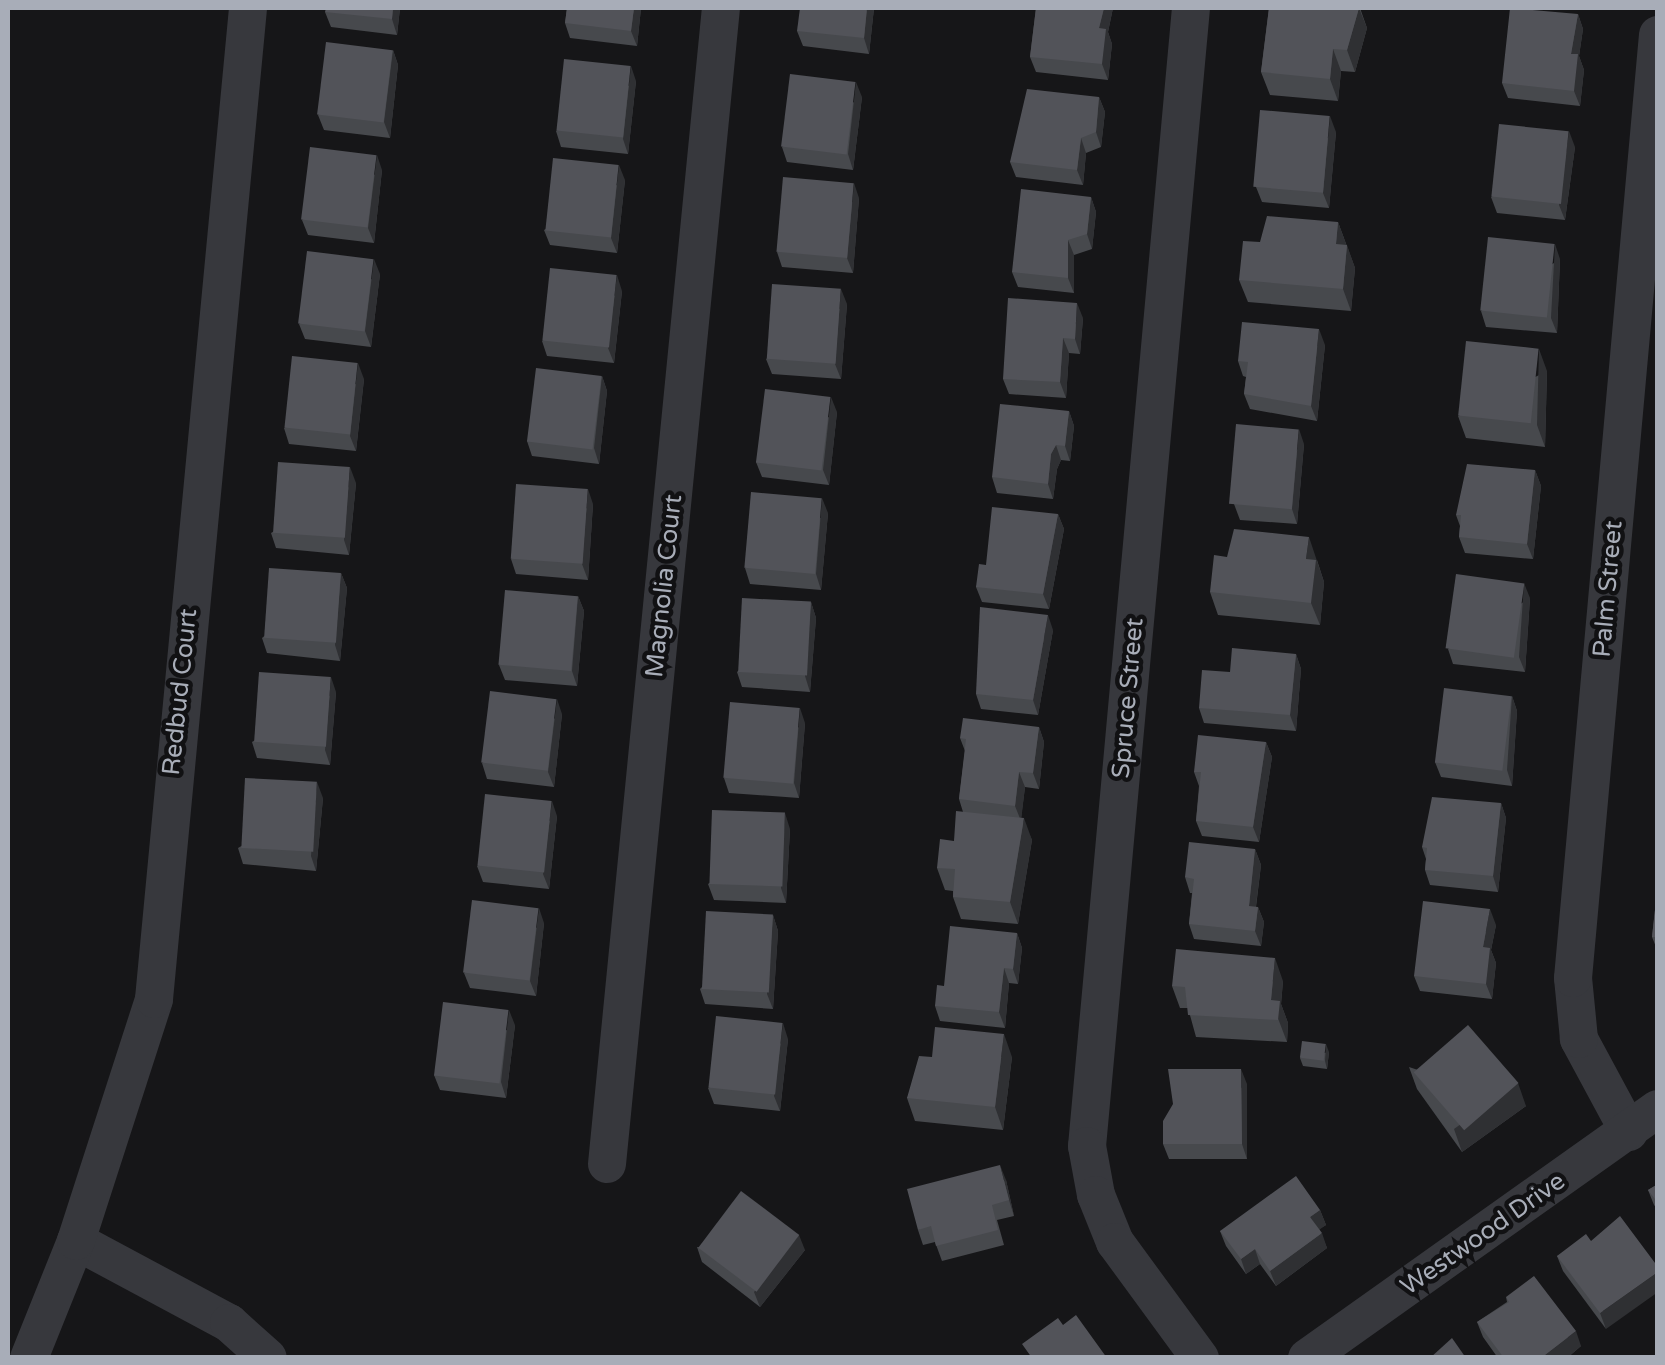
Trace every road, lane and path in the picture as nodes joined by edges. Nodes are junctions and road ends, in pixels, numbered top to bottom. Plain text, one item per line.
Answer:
1 (248, 8) edge
2 (721, 8) edge
3 (1190, 8) edge
4 (1658, 35) edge
5 (1643, 1120) edge
6 (607, 1164) dead end
7 (76, 1241) junction
8 (29, 1358) edge
9 (268, 1358) edge
10 (1200, 1358) edge
11 (1307, 1358) edge

1 - 7 street, Redbud Court
2 - 6 street, Magnolia Court
3 - 10 street, Spruce Street
4 - 5 street, Palm Street
5 - 11 street, Westwood Drive
7 - 8 street, Redbud Court
7 - 9 street

